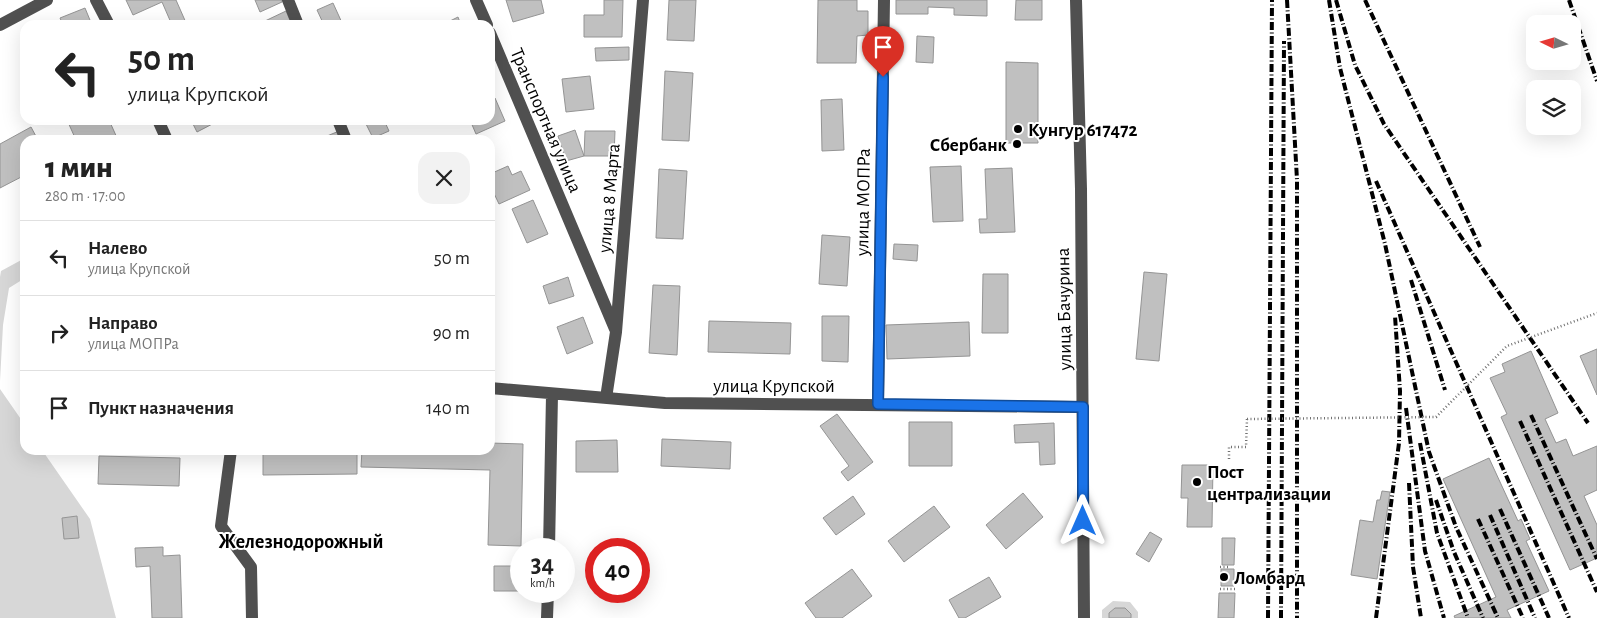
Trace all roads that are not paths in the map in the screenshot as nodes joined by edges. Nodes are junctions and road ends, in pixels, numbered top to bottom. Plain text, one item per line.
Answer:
1 (47, 0) edge
2 (96, 0) edge
3 (288, 0) edge
4 (476, 0) edge
5 (643, 0) edge
6 (884, 0) edge
7 (1076, 0) edge
8 (106, 20) edge
9 (296, 20) edge
10 (485, 20) edge
11 (0, 25) edge
12 (495, 45) edge
13 (616, 332) junction
14 (495, 389) edge
15 (552, 395) junction
16 (606, 398) junction
17 (878, 404) junction
18 (1083, 407) junction
19 (230, 455) edge
20 (548, 538) edge
21 (548, 603) edge
22 (252, 618) edge
23 (547, 618) edge
24 (1084, 618) edge

1 - 11 street
2 - 8 street
3 - 9 street
4 - 10 street
5 - 13 street, улица 8 Марта
6 - 17 street, улица МОПРа
7 - 18 street, улица Бачурина
12 - 13 street, Транспортная улица
13 - 16 street, улица 8 Марта
14 - 15 street, улица Крупской
15 - 16 street, улица Крупской
15 - 20 street
16 - 17 street, улица Крупской
17 - 18 street, улица Крупской
18 - 24 street, улица Бачурина
19 - 22 street
21 - 23 street

